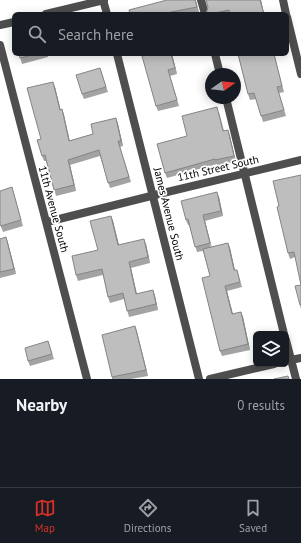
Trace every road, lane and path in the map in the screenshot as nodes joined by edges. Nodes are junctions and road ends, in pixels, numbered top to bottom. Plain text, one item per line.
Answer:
1 (104, 0) edge
2 (201, 0) edge
3 (283, 0) edge
4 (54, 12) edge
5 (107, 12) edge
6 (204, 12) edge
7 (286, 12) edge
8 (12, 22) edge
9 (289, 23) edge
10 (0, 25) edge
11 (0, 45) edge
12 (118, 56) edge
13 (216, 56) edge
14 (218, 68) edge
15 (301, 74) edge
16 (228, 104) edge
17 (301, 160) edge
18 (245, 173) junction
19 (153, 195) junction
20 (46, 222) junction
21 (283, 331) edge
22 (301, 358) edge
23 (289, 361) edge
24 (289, 363) edge
25 (261, 367) edge
26 (87, 379) edge
27 (199, 379) edge
28 (210, 379) edge
29 (296, 379) edge

1 - 4 street
1 - 5 street
2 - 6 street
3 - 7 street
8 - 10 street
9 - 15 street
11 - 20 street, 11th Avenue South
12 - 19 street, James Avenue South
13 - 14 street
16 - 18 street
17 - 18 street, 11th Street South
18 - 19 street, 11th Street South
18 - 21 street
19 - 20 street, 11th Street South
19 - 27 street, James Avenue South
20 - 26 street, 11th Avenue South
22 - 23 street
24 - 29 street
25 - 28 street

